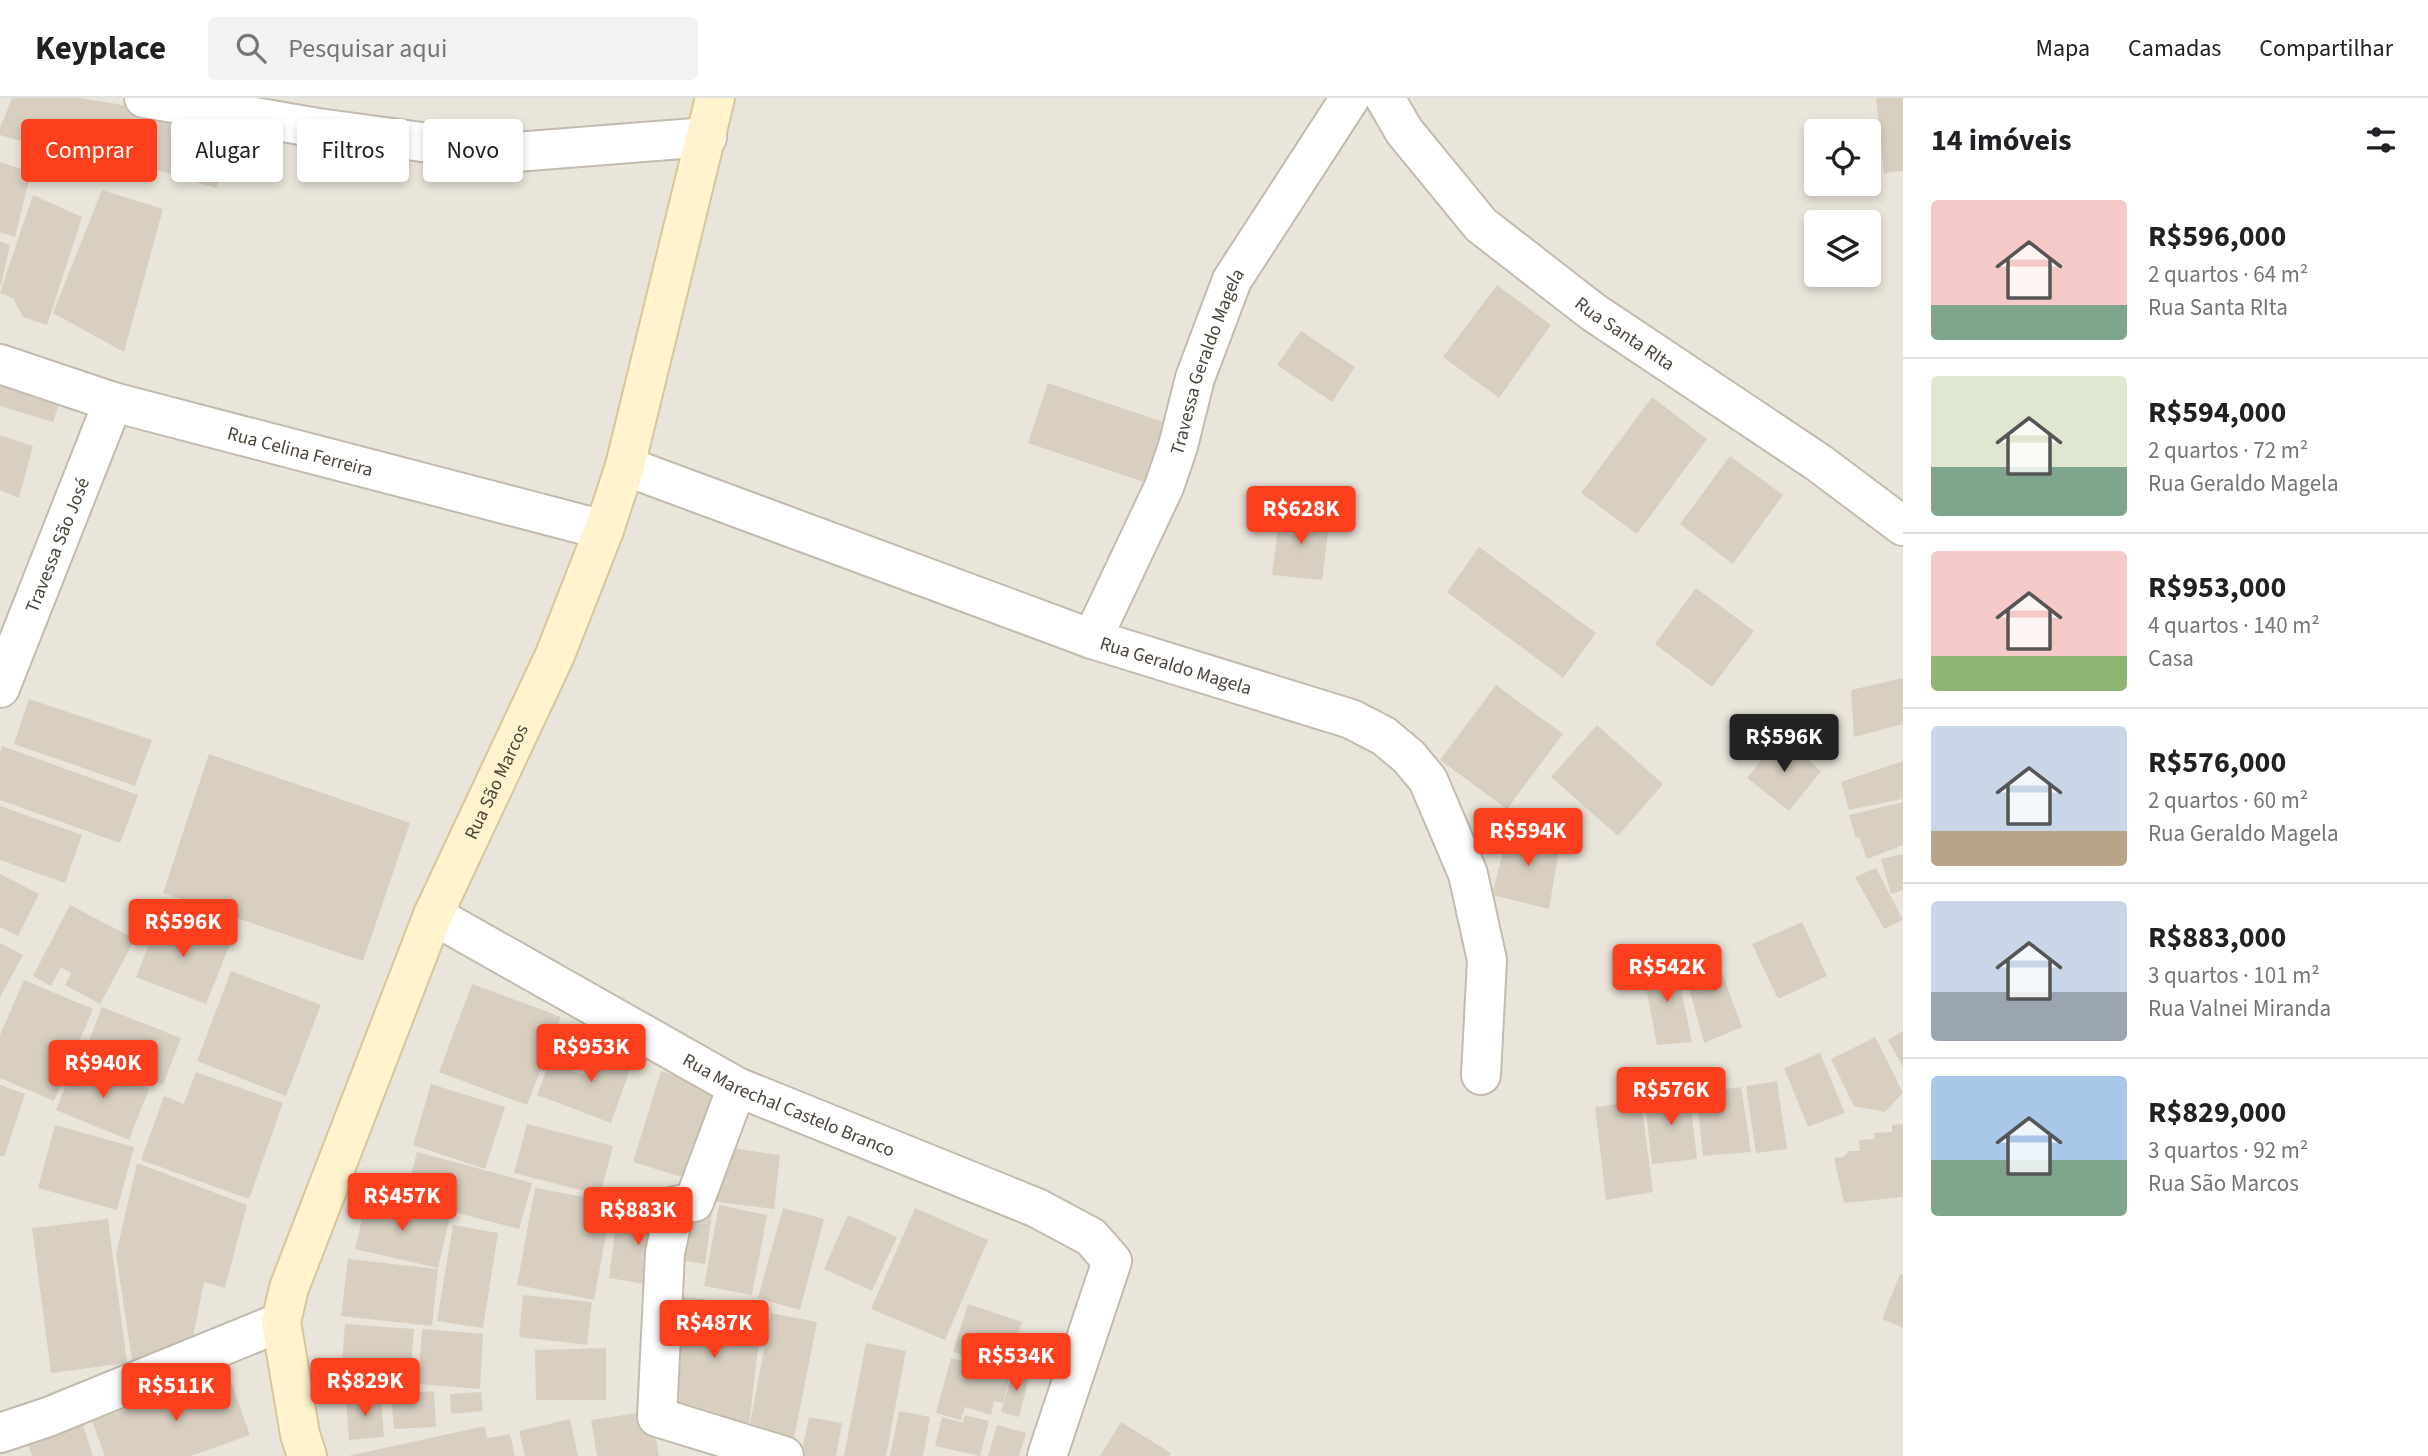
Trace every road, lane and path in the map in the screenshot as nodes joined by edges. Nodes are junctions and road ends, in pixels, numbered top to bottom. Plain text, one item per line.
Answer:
1 (144, 98) edge
2 (715, 98) edge
3 (1350, 98) edge
4 (1385, 98) edge
5 (706, 137) junction
6 (0, 364) edge
7 (113, 402) junction
8 (625, 466) junction
9 (1903, 526) edge
10 (604, 530) junction
11 (1092, 639) junction
12 (0, 688) edge
13 (433, 915) junction
14 (1481, 1075) dead end
15 (737, 1087) junction
16 (281, 1322) junction
17 (0, 1433) edge
18 (307, 1456) edge
19 (784, 1456) edge
20 (1047, 1456) edge

1 - 5 street
2 - 5 main road, Rua São Marcos
3 - 11 street, Travessa Geraldo Magela
4 - 9 street, Rua Santa RIta
5 - 8 main road, Rua São Marcos
6 - 7 street, Rua Celina Ferreira
7 - 10 street, Rua Celina Ferreira
7 - 12 street, Travessa São José
8 - 10 main road, Rua São Marcos
8 - 11 street, Rua Geraldo Magela
10 - 13 main road, Rua São Marcos
11 - 14 street, Rua Geraldo Magela
13 - 15 street, Rua Marechal Castelo Branco
13 - 16 main road, Rua São Marcos
15 - 19 street
15 - 20 street, Rua Marechal Castelo Branco
16 - 17 street
16 - 18 main road, Rua São Marcos

